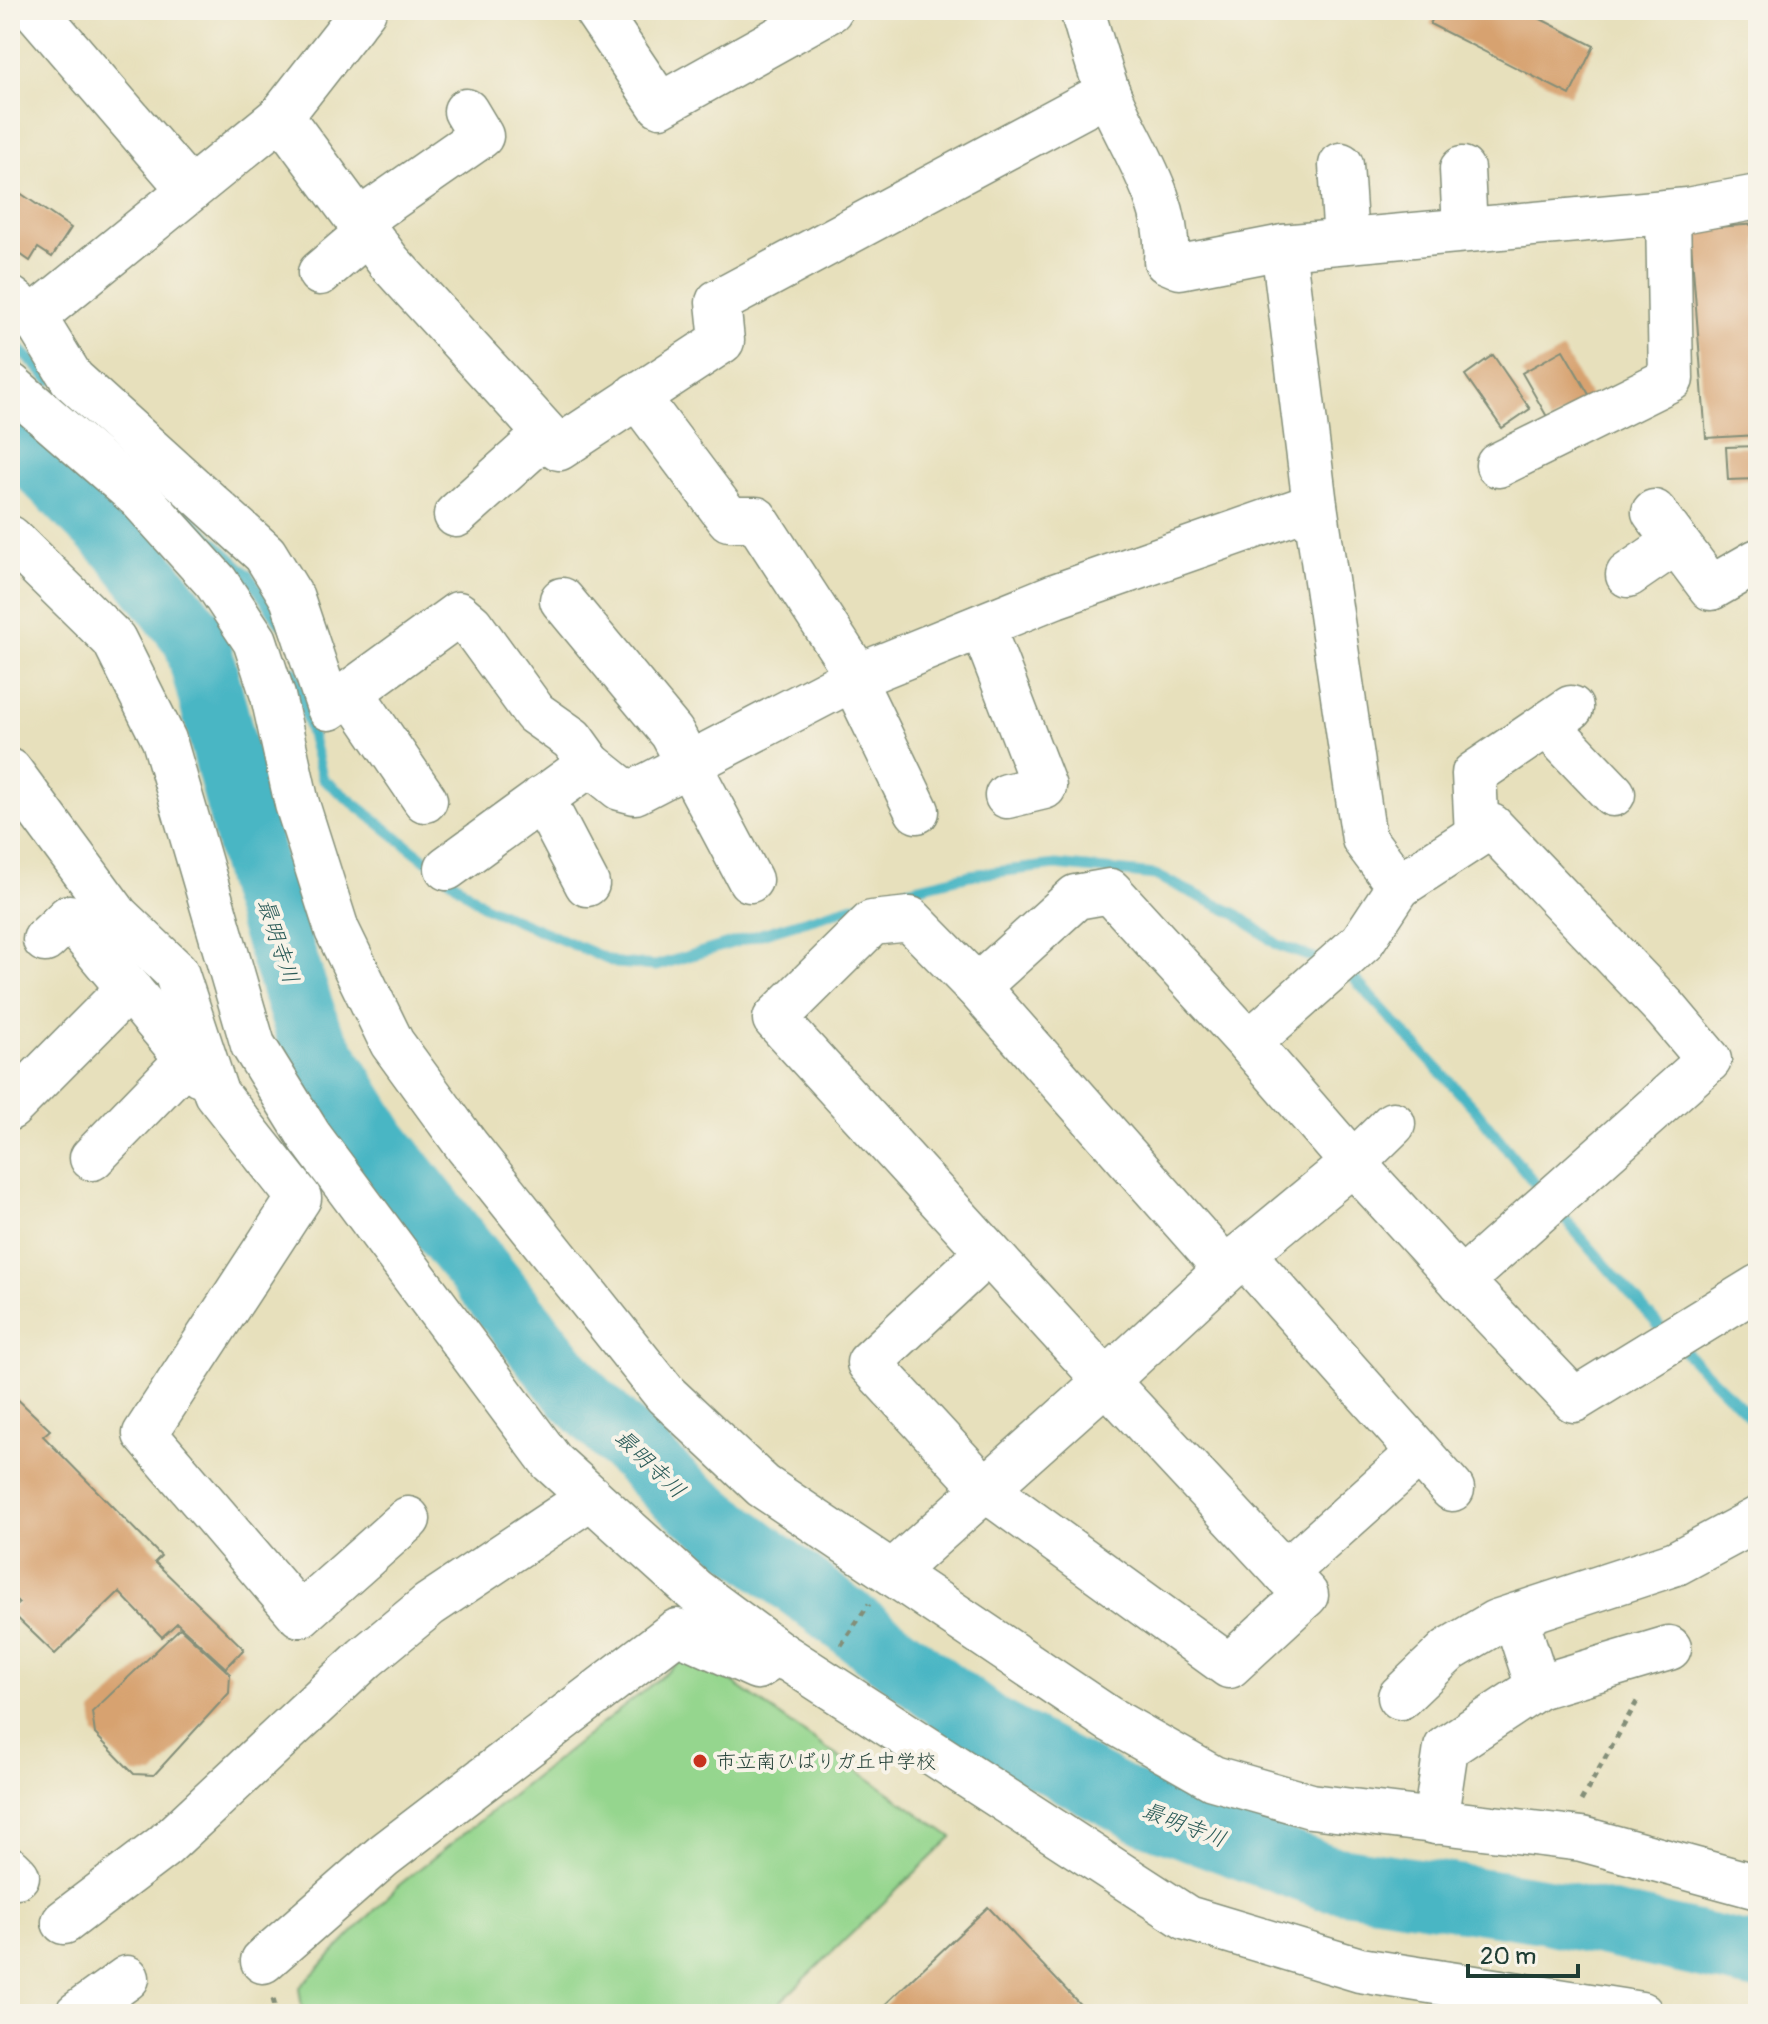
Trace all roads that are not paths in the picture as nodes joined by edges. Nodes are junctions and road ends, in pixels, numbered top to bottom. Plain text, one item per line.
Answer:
1 (35, 10) edge
2 (364, 10) edge
3 (596, 10) edge
4 (830, 10) edge
5 (1082, 10) edge
6 (1108, 93) junction
7 (466, 111) dead end
8 (281, 116) junction
9 (1341, 165) dead end
10 (1462, 169) dead end
11 (190, 190) junction
12 (1758, 197) edge
13 (1668, 212) junction
14 (363, 227) junction
15 (1465, 229) junction
16 (1346, 241) junction
17 (1283, 247) junction
18 (320, 273) dead end
19 (22, 308) edge
20 (10, 385) edge
21 (636, 395) junction
22 (545, 435) junction
23 (1498, 465) dead end
24 (1315, 505) junction
25 (456, 515) dead end
26 (10, 538) edge
27 (1758, 561) edge
28 (1628, 575) dead end
29 (562, 600) dead end
30 (982, 626) junction
31 (858, 676) junction
32 (352, 693) junction
33 (689, 763) junction
34 (590, 764) junction
35 (10, 771) edge
36 (1038, 791) dead end
37 (1613, 794) dead end
38 (542, 798) junction
39 (425, 800) dead end
40 (917, 811) dead end
41 (1477, 835) junction
42 (447, 868) dead end
43 (750, 880) dead end
44 (587, 884) dead end
45 (1399, 886) junction
46 (45, 940) dead end
47 (977, 987) junction
48 (129, 988) junction
49 (1249, 1043) junction
50 (188, 1059) junction
51 (216, 1093) junction
52 (10, 1108) edge
53 (1393, 1124) dead end
54 (92, 1158) dead end
55 (1353, 1163) junction
56 (988, 1252) junction
57 (1235, 1261) junction
58 (1461, 1281) junction
59 (1758, 1287) edge
60 (1106, 1381) junction
61 (1418, 1454) junction
62 (985, 1489) junction
63 (1452, 1489) dead end
64 (591, 1497) junction
65 (408, 1519) dead end
66 (1758, 1519) edge
67 (1285, 1573) junction
68 (883, 1584) junction
69 (1515, 1616) junction
70 (1669, 1648) dead end
71 (779, 1653) junction
72 (1538, 1687) junction
73 (1400, 1697) dead end
74 (1435, 1822) junction
75 (1758, 1887) edge
76 (64, 1922) dead end
77 (263, 1961) dead end
78 (127, 1978) dead end
79 (77, 2014) edge
80 (1641, 2014) edge

1 - 11 street
2 - 8 street
3 - 4 street
5 - 6 street
6 - 17 street
6 - 21 street
7 - 14 street
8 - 11 street
8 - 14 street
9 - 16 street
10 - 15 street
11 - 19 street
12 - 13 street
13 - 15 street
13 - 23 street
14 - 18 street
14 - 22 street
15 - 16 street
16 - 17 street
17 - 24 street
19 - 32 street
20 - 68 street
21 - 22 street
21 - 31 street
22 - 25 street
24 - 30 street
24 - 45 street
26 - 64 street
27 - 28 street
29 - 33 street
30 - 31 street
30 - 36 street
31 - 33 street
31 - 40 street
32 - 34 street
32 - 39 street
33 - 34 street
33 - 43 street
34 - 38 street
35 - 51 street
37 - 41 street
38 - 42 street
38 - 44 street
41 - 45 street
41 - 58 street
45 - 49 street
46 - 48 street
47 - 49 street
47 - 56 street
47 - 57 street
48 - 50 street
48 - 52 street
49 - 55 street
50 - 51 street
50 - 54 street
51 - 65 street
53 - 55 street
55 - 57 street
55 - 58 street
56 - 60 street
56 - 62 street
57 - 60 street
57 - 61 street
58 - 59 street
60 - 62 street
60 - 67 street
61 - 63 street
61 - 67 street
62 - 67 street
62 - 68 street
64 - 71 street
64 - 76 street
66 - 69 street
68 - 74 street
69 - 72 street
69 - 73 street
70 - 72 street
71 - 77 street
71 - 80 street
72 - 74 street
74 - 75 street
78 - 79 street

